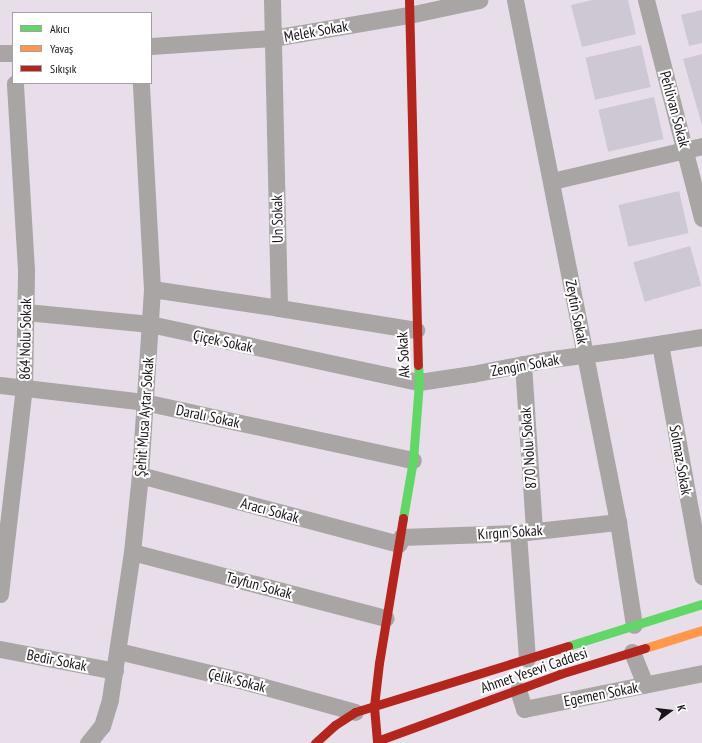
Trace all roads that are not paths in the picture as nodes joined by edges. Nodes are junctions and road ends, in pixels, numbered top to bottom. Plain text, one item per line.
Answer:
1 (272, 0) edge
2 (478, 0) edge
3 (515, 0) edge
4 (646, 0) edge
5 (409, 8) edge
6 (273, 38) junction
7 (152, 46) edge
8 (0, 53) edge
9 (12, 53) edge
10 (15, 84) edge
11 (141, 84) edge
12 (702, 146) edge
13 (686, 150) junction
14 (552, 181) junction
15 (702, 217) edge
16 (152, 289) junction
17 (279, 308) junction
18 (26, 312) junction
19 (150, 324) junction
20 (416, 330) junction
21 (702, 337) edge
22 (660, 344) junction
23 (585, 355) junction
24 (523, 364) junction
25 (419, 382) junction
26 (0, 385) edge
27 (24, 388) junction
28 (144, 402) junction
29 (413, 460) junction
30 (140, 475) junction
31 (618, 522) junction
32 (526, 532) junction
33 (400, 540) junction
34 (132, 552) junction
35 (702, 576) edge
36 (0, 594) edge
37 (702, 604) edge
38 (386, 618) junction
39 (634, 625) junction
40 (702, 630) edge
41 (0, 649) edge
42 (118, 651) junction
43 (632, 652) junction
44 (527, 659) junction
45 (114, 670) junction
46 (702, 673) edge
47 (645, 685) junction
48 (518, 690) junction
49 (374, 706) junction
50 (355, 712) junction
51 (376, 742) edge
52 (88, 743) edge
53 (316, 743) edge

1 - 6 street, Un Sokak
2 - 5 street, Melek Sokak
3 - 14 street, Zeytin Sokak
4 - 13 street, Pehlivan Sokak
5 - 6 street, Melek Sokak
5 - 20 main road, Ak Sokak
6 - 7 street, Melek Sokak
6 - 17 street, Un Sokak
8 - 9 street
10 - 18 street, 864 Nolu Sokak
11 - 16 street, Şehit Musa Aytar Sokak
12 - 13 street
13 - 14 street
13 - 15 street, Pehlivan Sokak
14 - 23 street, Zeytin Sokak
16 - 17 street
16 - 19 street, Şehit Musa Aytar Sokak
17 - 20 street
18 - 19 street, Çiçek Sokak
18 - 27 street, 864 Nolu Sokak
19 - 25 street, Çiçek Sokak
19 - 28 street, Şehit Musa Aytar Sokak
20 - 25 main road, Ak Sokak
21 - 22 street, Zengin Sokak
22 - 23 street, Zengin Sokak
22 - 35 street, Solmaz Sokak
23 - 24 street, Zengin Sokak
23 - 31 street, Zeytin Sokak
24 - 25 street, Zengin Sokak
24 - 32 street, 870 Nolu Sokak
25 - 29 main road, Ak Sokak
26 - 27 street, Daralı Sokak
27 - 28 street, Daralı Sokak
27 - 36 street, 864 Nolu Sokak
28 - 29 street, Daralı Sokak
28 - 30 street, Şehit Musa Aytar Sokak
29 - 33 main road, Ak Sokak
30 - 33 street, Aracı Sokak
30 - 34 street, Şehit Musa Aytar Sokak
31 - 32 street, Kırgın Sokak
31 - 39 street, Zeytin Sokak
32 - 33 street, Kırgın Sokak
32 - 44 street, 870 Nolu Sokak
33 - 38 main road, Ak Sokak
34 - 38 street, Tayfun Sokak
34 - 42 street, Şehit Musa Aytar Sokak
37 - 39 main road, Ahmet Yesevi Caddesi
38 - 49 main road, Ak Sokak
39 - 44 main road, Ahmet Yesevi Caddesi
40 - 43 main road, Ahmet Yesevi Caddesi
41 - 45 street, Bedir Sokak
42 - 45 street, Şehit Musa Aytar Sokak
42 - 50 street, Çelik Sokak
43 - 47 street
43 - 48 main road, Ahmet Yesevi Caddesi
44 - 49 main road, Ahmet Yesevi Caddesi
45 - 52 street, Şehit Musa Aytar Sokak
46 - 47 street, Egemen Sokak
47 - 48 street, Egemen Sokak
48 - 51 main road, Ahmet Yesevi Caddesi
49 - 50 main road, Ahmet Yesevi Caddesi
49 - 51 main road, Ak Sokak
50 - 53 main road, Ahmet Yesevi Caddesi

